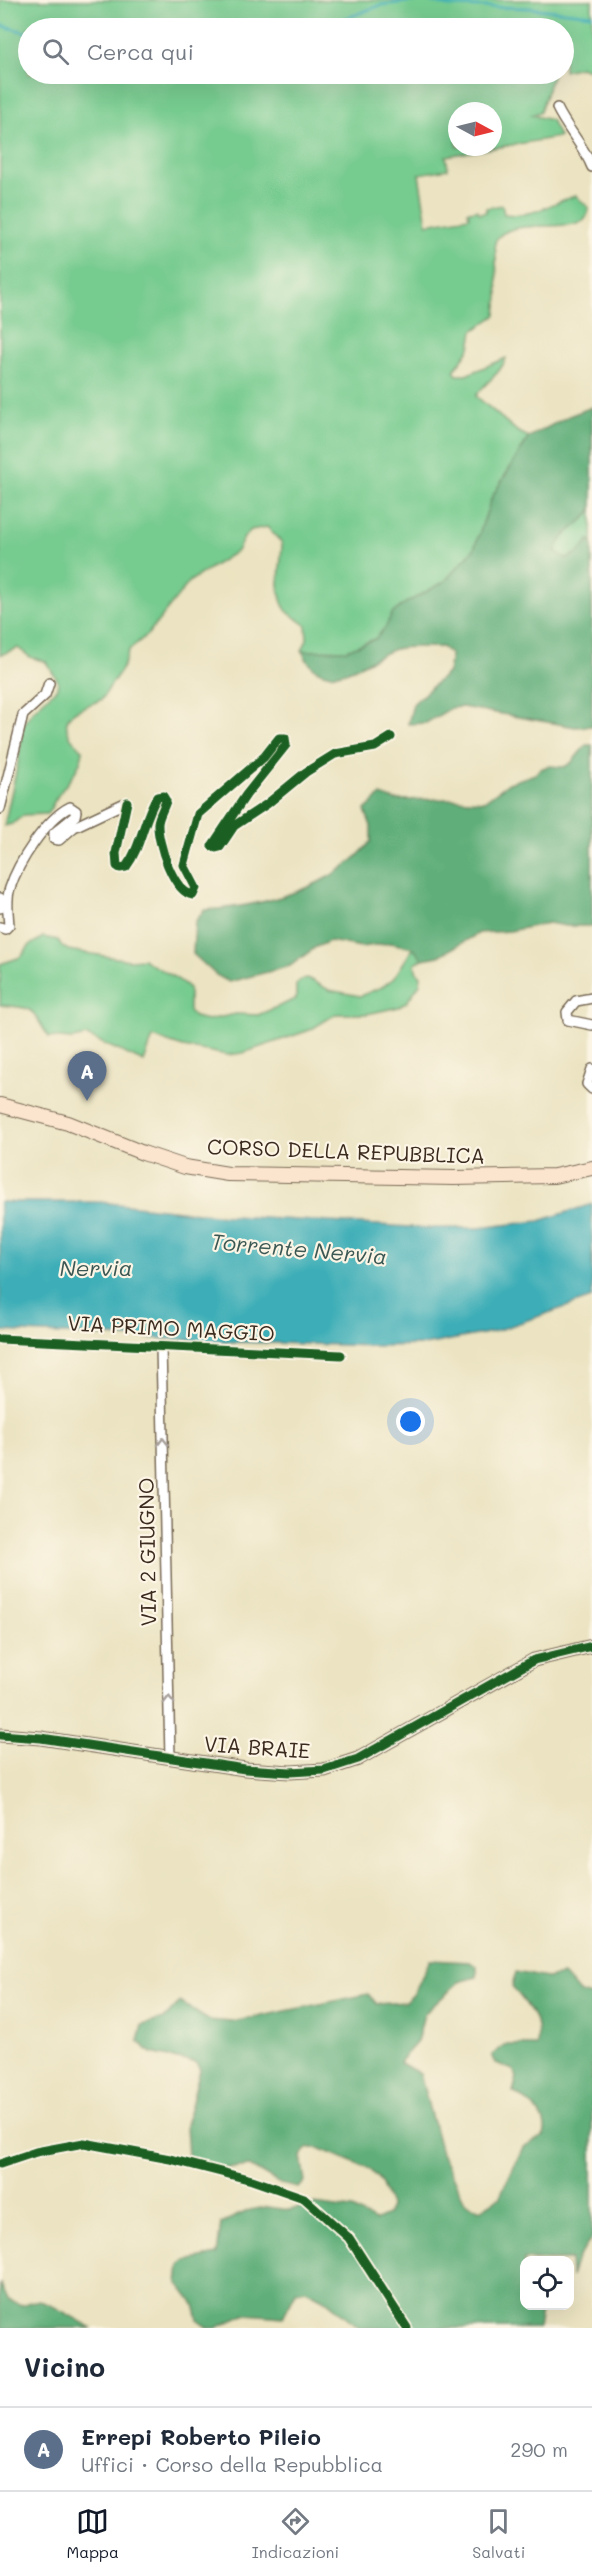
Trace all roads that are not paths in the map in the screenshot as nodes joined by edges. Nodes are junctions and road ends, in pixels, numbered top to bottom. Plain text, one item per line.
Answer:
1 (557, 108) dead end
2 (592, 167) edge
3 (49, 684) dead end
4 (391, 737) dead end
5 (2, 795) edge
6 (0, 809) edge
7 (0, 898) edge
8 (0, 908) edge
9 (0, 927) edge
10 (592, 998) edge
11 (592, 1025) edge
12 (592, 1069) edge
13 (592, 1089) edge
14 (0, 1105) edge
15 (592, 1168) edge
16 (0, 1339) edge
17 (161, 1346) junction
18 (341, 1355) dead end
19 (592, 1647) edge
20 (0, 1735) edge
21 (171, 1758) junction
22 (0, 2164) edge
23 (407, 2328) edge

1 - 2 street
3 - 5 street
4 - 9 street
5 - 6 street
7 - 8 street
10 - 11 street
12 - 13 street
14 - 15 main road, CORSO DELLA REPUBBLICA
16 - 17 street, VIA PRIMO MAGGIO
17 - 18 street, VIA PRIMO MAGGIO
21 -> 17 street, VIA 2 GIUGNO
19 - 21 street, VIA BRAIE
20 - 21 street, VIA BRAIE
22 - 23 street

